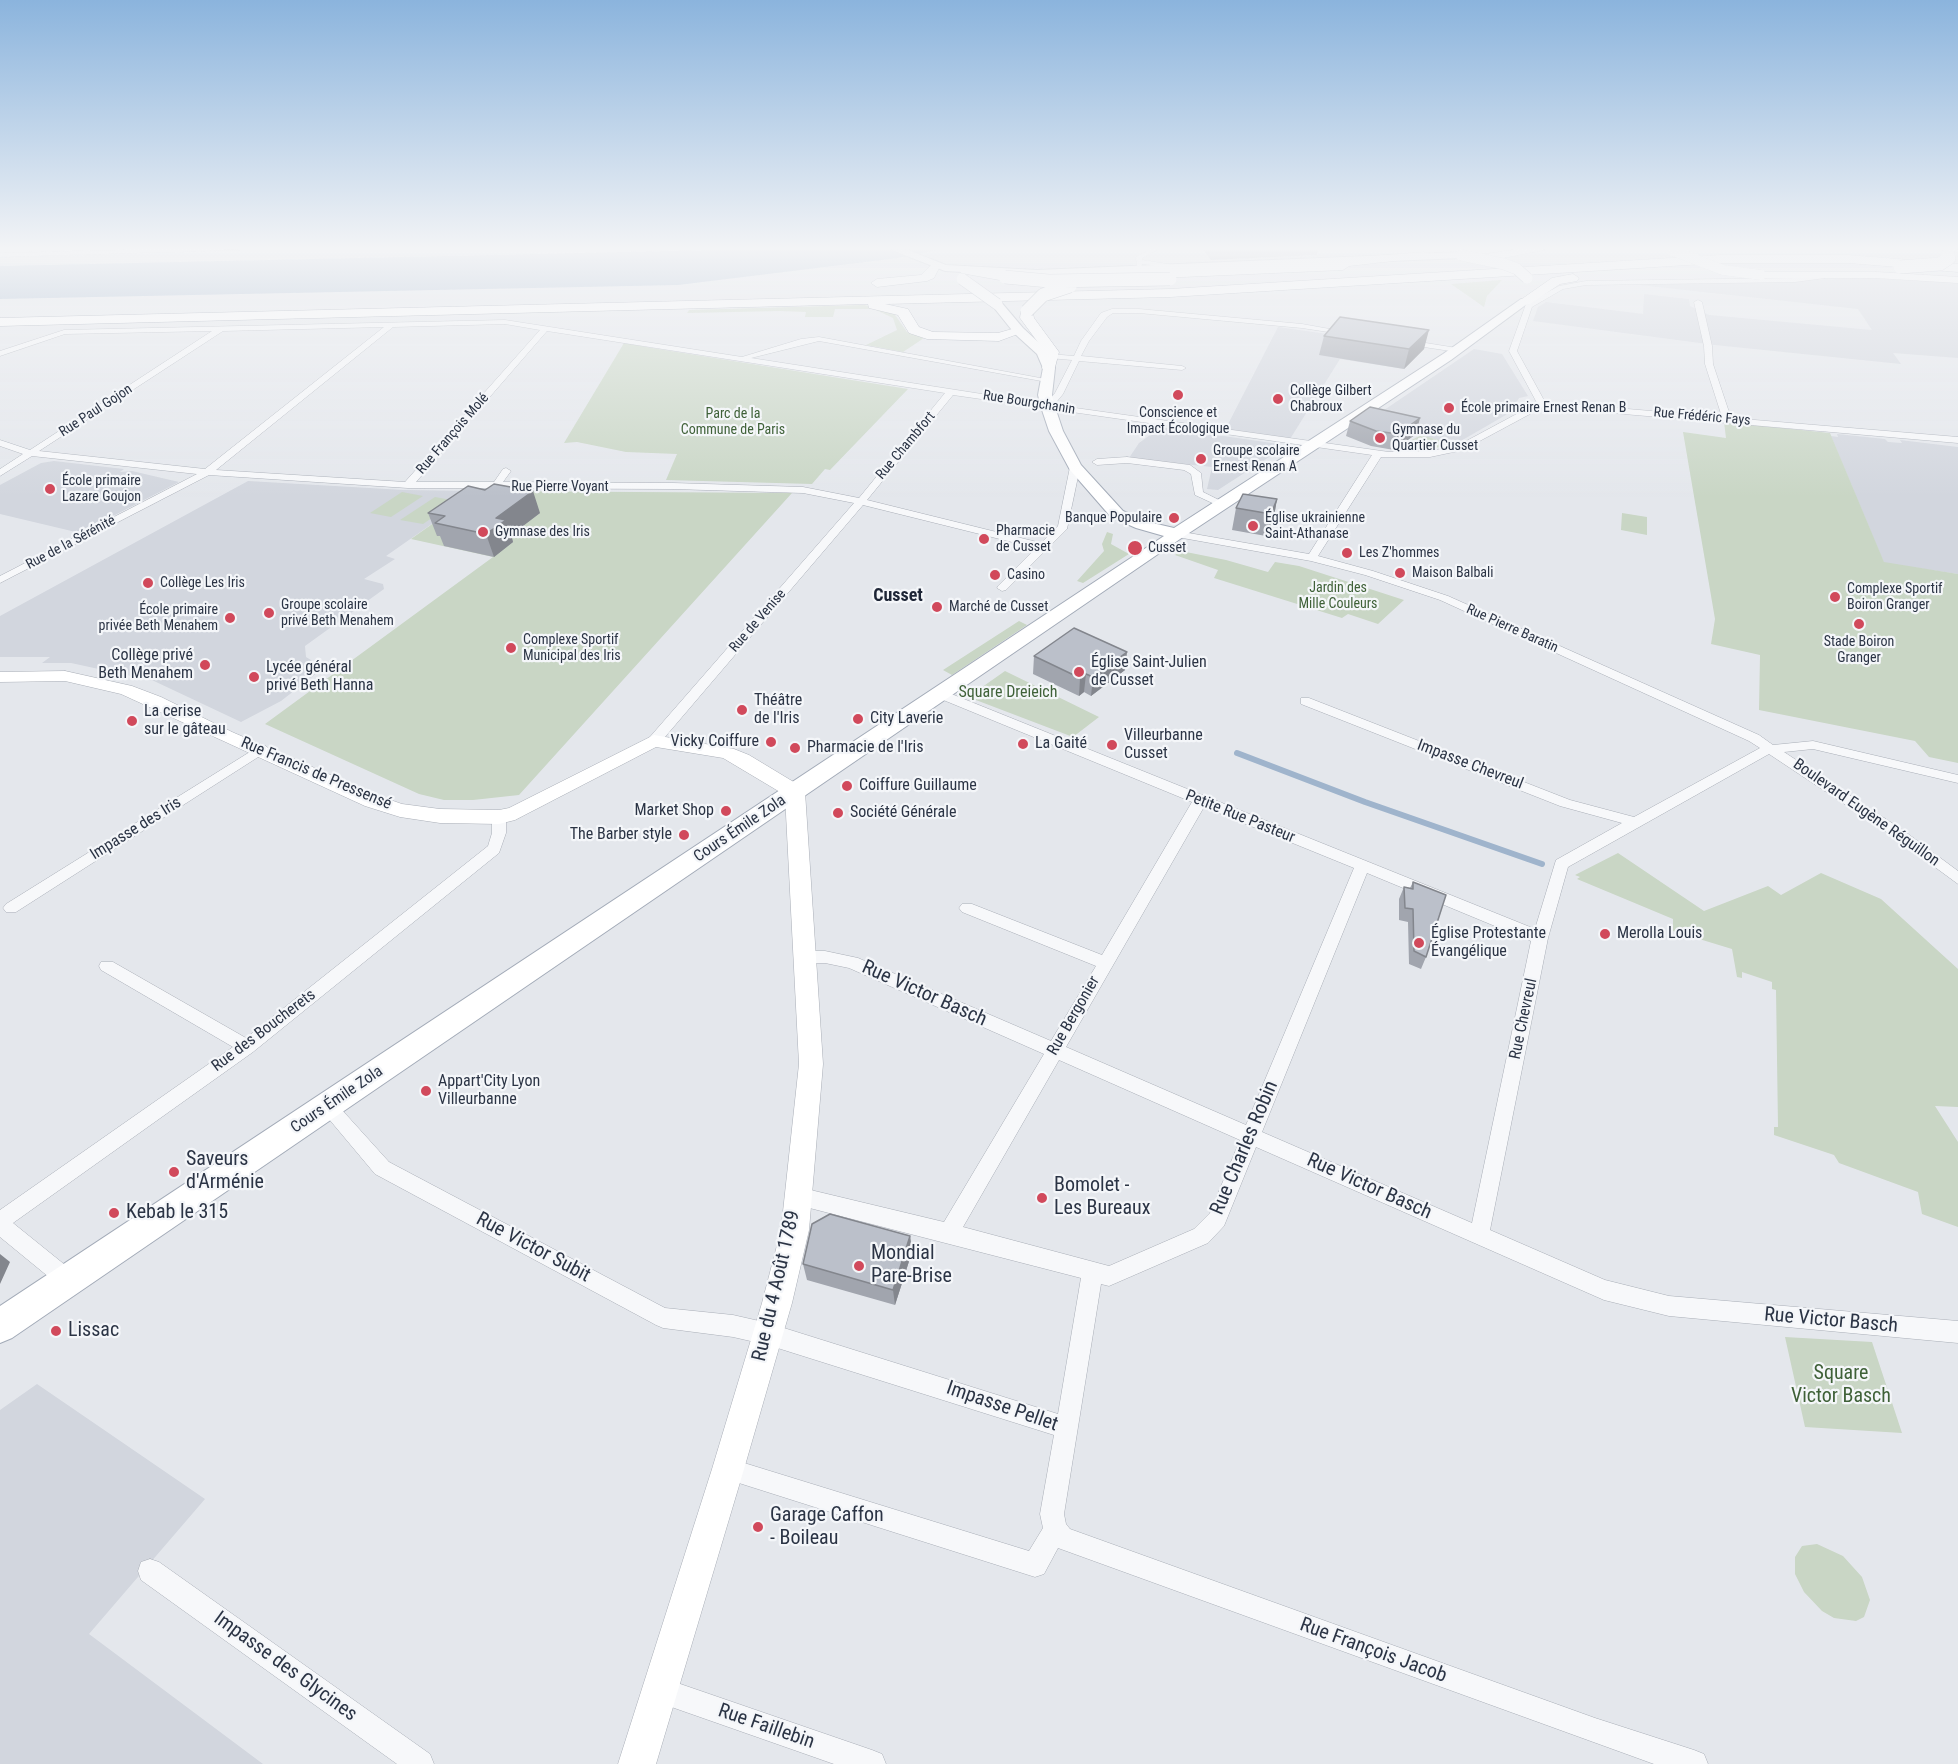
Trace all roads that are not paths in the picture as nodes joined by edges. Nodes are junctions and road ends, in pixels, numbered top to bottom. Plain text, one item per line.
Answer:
1 (63, 332) edge
2 (213, 332) edge
3 (382, 332) edge
4 (542, 332) edge
5 (574, 332) edge
6 (920, 332) edge
7 (978, 332) edge
8 (1014, 332) edge
9 (1021, 332) edge
10 (1034, 332) edge
11 (1091, 332) edge
12 (1343, 332) edge
13 (1481, 332) edge
14 (1519, 332) edge
15 (1705, 332) edge
16 (1360, 335) edge
17 (999, 336) junction
18 (963, 337) junction
19 (1392, 340) edge
20 (1085, 341) junction
21 (1035, 344) junction
22 (1070, 349) junction
23 (1457, 350) junction
24 (0, 354) edge
25 (1078, 355) junction
26 (744, 359) junction
27 (1050, 364) junction
28 (1182, 368) dead end
29 (951, 392) junction
30 (1542, 404) junction
31 (1048, 407) junction
32 (1727, 419) junction
33 (1958, 440) edge
34 (0, 444) edge
35 (1314, 445) junction
36 (31, 453) junction
37 (1378, 454) junction
38 (1097, 462) dead end
39 (1076, 467) junction
40 (507, 471) dead end
41 (0, 473) edge
42 (206, 473) junction
43 (408, 485) junction
44 (496, 486) junction
45 (861, 501) junction
46 (1224, 505) junction
47 (1177, 534) junction
48 (1044, 547) junction
49 (1312, 558) junction
50 (2, 577) edge
51 (1002, 588) dead end
52 (0, 677) edge
53 (939, 694) junction
54 (1305, 700) dead end
55 (654, 741) junction
56 (1773, 748) junction
57 (261, 749) junction
58 (1958, 778) edge
59 (795, 792) junction
60 (1200, 801) junction
61 (499, 817) junction
62 (1638, 823) junction
63 (1362, 867) junction
64 (1958, 879) edge
65 (11, 908) dead end
66 (967, 908) dead end
67 (1540, 938) junction
68 (804, 957) junction
69 (1105, 963) junction
70 (107, 966) dead end
71 (247, 1047) junction
72 (1053, 1051) junction
73 (327, 1106) junction
74 (1251, 1134) junction
75 (798, 1196) junction
76 (0, 1223) edge
77 (949, 1233) junction
78 (1479, 1236) junction
79 (1092, 1274) junction
80 (68, 1280) junction
81 (0, 1326) edge
82 (1958, 1332) edge
83 (768, 1334) junction
84 (1066, 1428) junction
85 (728, 1469) junction
86 (1056, 1530) junction
87 (150, 1571) dead end
88 (660, 1690) junction
89 (420, 1764) edge
90 (637, 1764) edge
91 (872, 1764) edge
92 (1694, 1764) edge

1 - 24 street, Rue Bourgchanin
2 - 36 street, Rue Paul Gojon
3 - 42 street, Rue de la Sérénité
4 - 43 street, Rue François Molé
5 - 26 street, Rue Bourgchanin
6 - 18 highway
7 - 18 highway
8 - 17 highway
9 - 21 main road
10 - 27 highway, bridge
11 - 20 street
12 - 16 street
13 - 23 main road, Cours Émile Zola
14 - 30 street
15 - 32 street
17 - 18 highway
17 - 21 highway
19 - 23 street
20 - 22 street
20 - 25 street
21 - 27 main road
22 - 25 street
22 - 27 street
23 - 35 main road, Cours Émile Zola
25 - 27 street
25 - 28 street
25 - 31 street
26 - 27 street
26 - 29 street, Rue Bourgchanin
27 - 31 main road
29 - 31 street, Rue Bourgchanin
29 - 45 street, Rue Chambfort
30 - 32 street, Rue Frédéric Fays
30 - 37 street
31 - 35 street, Rue Bourgchanin
31 - 39 main road
32 - 33 street, Rue Frédéric Fays
34 - 36 street, Rue Pierre Voyant
35 - 37 street
35 - 46 main road, Cours Émile Zola
36 - 41 street, Rue Paul Gojon
36 - 42 street, Rue Pierre Voyant
37 - 49 street
38 - 46 street
39 - 47 main road, Rue Pierre Baratin
39 - 48 street
40 - 44 street
42 - 43 street, Rue Pierre Voyant
42 - 50 street, Rue de la Sérénité
43 - 44 street, Rue Pierre Voyant
44 - 45 street, Rue Pierre Voyant
45 - 48 street, Rue Pierre Voyant
45 - 55 street, Rue de Venise
46 - 47 main road, Cours Émile Zola
47 - 49 street, Rue Pierre Baratin
47 - 53 main road, Cours Émile Zola
48 - 51 street
49 - 56 street, Rue Pierre Baratin
52 - 57 main road, Rue Francis de Pressensé
53 - 59 main road, Cours Émile Zola
53 - 60 street, Petite Rue Pasteur
54 - 62 street, Impasse Chevreul
55 - 59 main road
55 - 61 main road, Rue Francis de Pressensé
56 - 58 street, Rue Pierre Baratin
56 - 62 street, Rue Chevreul
56 - 64 street, Boulevard Eugène Réguillon
57 - 61 main road, Rue Francis de Pressensé
57 - 65 street, Impasse des Iris
59 - 68 main road, Rue du 4 Août 1789
59 - 73 main road, Cours Émile Zola
60 - 63 street, Petite Rue Pasteur
60 - 69 street, Rue Bergonier
61 - 71 street, Rue des Boucherets
62 - 67 street, Rue Chevreul
63 - 67 street, Petite Rue Pasteur
63 - 74 street, Rue Charles Robin
66 - 69 street
67 - 78 street, Rue Chevreul
68 - 72 street, Rue Victor Basch
68 - 75 main road, Rue du 4 Août 1789
69 - 72 street, Rue Bergonier
70 - 71 street
71 - 76 street, Rue des Boucherets
72 - 74 street, Rue Victor Basch
72 - 77 street, Rue Bergonier
73 - 80 main road, Cours Émile Zola
73 - 83 street, Rue Victor Subit
74 - 78 street, Rue Victor Basch
74 - 79 street, Rue Charles Robin
75 - 77 street, Rue Charles Robin
75 - 83 main road, Rue du 4 Août 1789
76 - 80 street
77 - 79 street, Rue Charles Robin
78 - 82 street, Rue Victor Basch
79 - 84 street
80 - 81 main road, Cours Émile Zola
83 - 84 street, Impasse Pellet
83 - 85 main road, Rue du 4 Août 1789
84 - 86 street, Impasse Pellet
85 - 86 street
85 - 88 main road, Rue du 4 Août 1789
86 - 92 street, Rue François Jacob
87 - 89 street, Impasse des Glycines
88 - 90 main road, Rue du 4 Août 1789
88 - 91 street, Rue Faillebin

